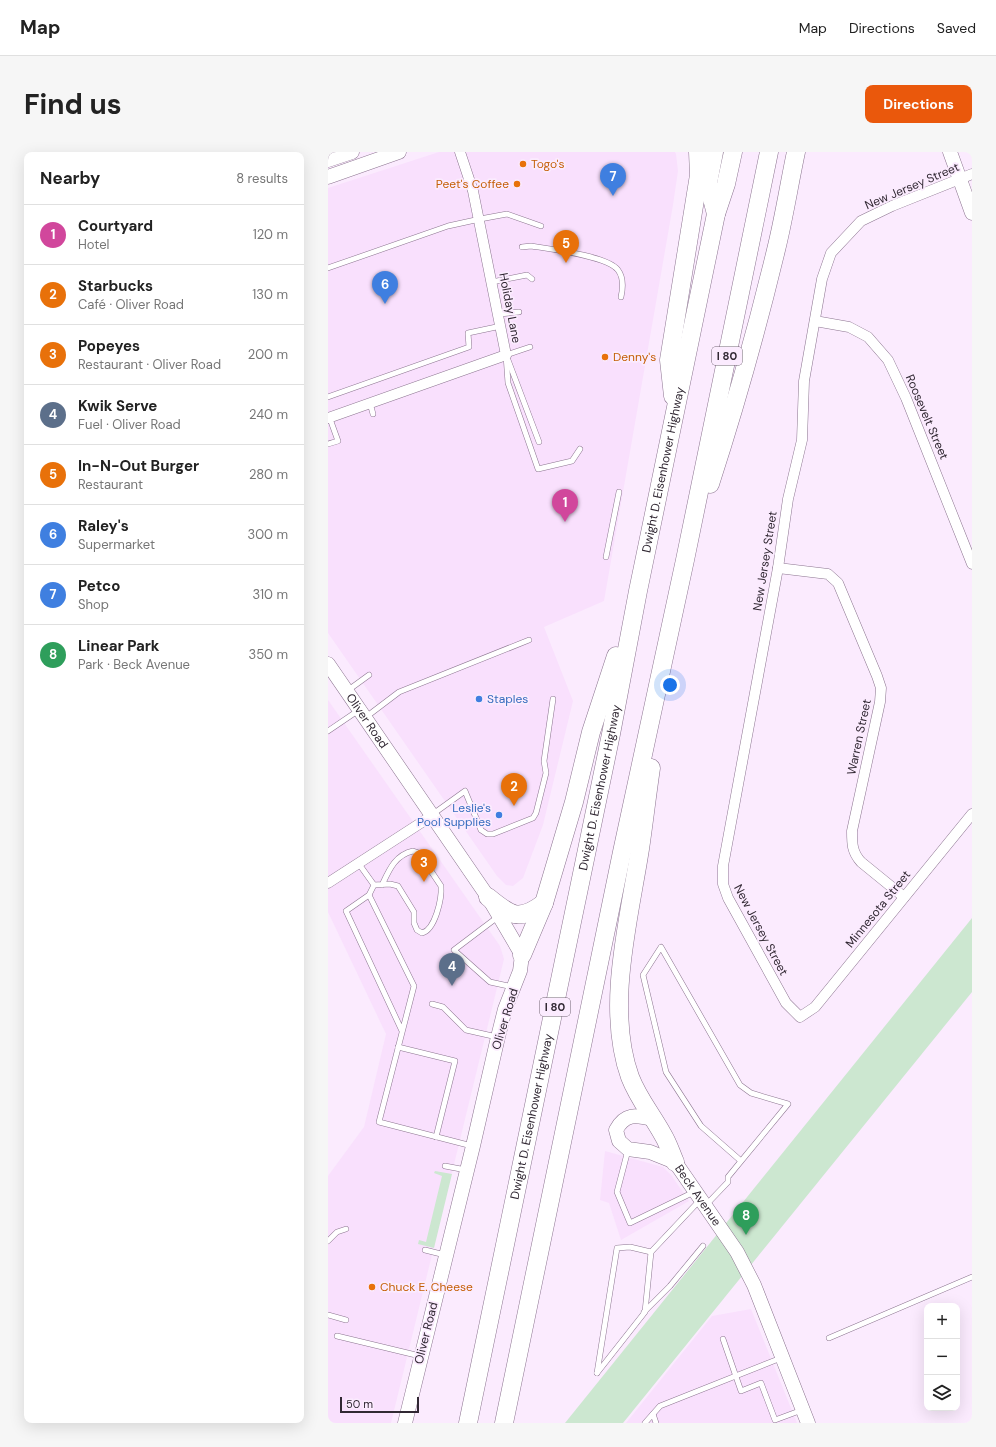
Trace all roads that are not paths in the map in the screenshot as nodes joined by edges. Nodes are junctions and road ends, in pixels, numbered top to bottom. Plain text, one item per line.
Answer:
1 (353, 152) edge
2 (399, 152) edge
3 (460, 152) edge
4 (698, 152) edge
5 (714, 152) edge
6 (733, 152) edge
7 (769, 152) edge
8 (796, 152) edge
9 (950, 152) edge
10 (328, 160) edge
11 (367, 164) junction
12 (328, 177) edge
13 (966, 177) edge
14 (972, 213) edge
15 (716, 214) junction
16 (480, 219) junction
17 (541, 226) dead end
18 (522, 247) dead end
19 (328, 268) edge
20 (532, 279) dead end
21 (492, 282) junction
22 (621, 297) dead end
23 (518, 312) dead end
24 (499, 314) junction
25 (815, 321) junction
26 (501, 326) junction
27 (530, 347) dead end
28 (506, 355) junction
29 (328, 397) edge
30 (370, 404) junction
31 (675, 410) junction
32 (373, 414) dead end
33 (328, 416) edge
34 (539, 442) dead end
35 (328, 444) edge
36 (580, 449) dead end
37 (619, 492) dead end
38 (606, 557) dead end
39 (686, 560) junction
40 (972, 564) edge
41 (778, 568) junction
42 (638, 591) junction
43 (529, 640) dead end
44 (667, 647) junction
45 (328, 664) edge
46 (369, 675) dead end
47 (347, 691) junction
48 (553, 700) dead end
49 (362, 713) junction
50 (328, 731) edge
51 (972, 814) edge
52 (433, 815) junction
53 (359, 864) junction
54 (328, 883) edge
55 (382, 884) junction
56 (374, 885) junction
57 (369, 895) junction
58 (488, 897) junction
59 (904, 897) junction
60 (544, 902) junction
61 (499, 916) junction
62 (522, 955) junction
63 (514, 987) junction
64 (432, 1004) dead end
65 (800, 1017) joint
66 (402, 1031) junction
67 (498, 1037) junction
68 (398, 1047) junction
69 (653, 1119) junction
70 (436, 1137) junction
71 (473, 1146) junction
72 (628, 1149) junction
73 (741, 1161) junction
74 (675, 1162) junction
75 (445, 1166) dead end
76 (467, 1171) junction
77 (701, 1199) junction
78 (346, 1229) dead end
79 (328, 1241) edge
80 (703, 1246) dead end
81 (425, 1250) dead end
82 (651, 1252) junction
83 (445, 1255) junction
84 (972, 1277) edge
85 (644, 1313) junction
86 (328, 1315) edge
87 (346, 1320) dead end
88 (337, 1336) dead end
89 (828, 1338) dead end
90 (723, 1340) dead end
91 (421, 1356) junction
92 (782, 1358) junction
93 (736, 1376) junction
94 (802, 1409) junction
95 (653, 1414) junction
96 (405, 1423) edge
97 (468, 1423) edge
98 (504, 1423) edge
99 (645, 1423) edge
100 (656, 1423) edge
101 (808, 1423) edge

1 - 10 main road
1 - 11 lane
2 - 11 main road
3 - 16 street, Holiday Lane
4 - 31 highway
5 - 15 highway
6 - 15 highway, Dwight D. Eisenhower Highway / I 80
7 - 39 highway, I 80
8 - 39 highway
9 - 13 main road
11 - 12 main road
13 - 14 main road
13 - 25 street, New Jersey Street
15 - 31 highway, Dwight D. Eisenhower Highway / I 80
16 - 17 lane
16 - 19 lane
16 - 21 street, Holiday Lane
18 - 22 lane
20 - 21 lane
21 - 24 street, Holiday Lane
23 - 24 lane
24 - 26 street, Holiday Lane
25 - 40 street, Roosevelt Street
25 - 41 street, New Jersey Street
26 - 28 street, Holiday Lane
26 - 29 lane
27 - 28 lane
28 - 30 street, Holiday Lane
28 - 34 lane
28 - 36 lane
30 - 32 lane
30 - 33 street, Holiday Lane
31 - 42 highway, Dwight D. Eisenhower Highway / I 80
33 - 35 lane
37 - 38 lane
39 - 44 highway, I 80
41 - 59 street, Warren Street
41 - 65 street, New Jersey Street
42 - 60 highway
42 - 97 highway, Dwight D. Eisenhower Highway / I 80
43 - 49 lane
44 - 69 highway
44 - 98 highway, I 80
45 - 47 main road, Oliver Road
46 - 47 lane
47 - 49 main road, Oliver Road
48 - 52 lane
49 - 50 lane
49 - 52 main road, Oliver Road
51 - 59 street, Minnesota Street
52 - 53 street
52 - 58 main road, Oliver Road
53 - 54 street
53 - 56 lane
55 - 55 lane
55 - 56 lane
56 - 57 lane
57 - 66 lane
57 - 66 lane
58 - 60 highway
58 - 61 main road, Oliver Road
59 - 65 street, Minnesota Street
60 - 62 highway
61 - 62 main road, Oliver Road
61 - 63 lane
62 - 63 main road, Oliver Road
63 - 67 main road, Oliver Road
64 - 67 lane
66 - 68 lane
67 - 71 main road, Oliver Road
68 - 70 lane
68 - 70 lane
69 - 72 main road
69 - 74 highway
70 - 71 lane
71 - 76 main road, Oliver Road
72 - 74 main road, Beck Avenue
72 - 77 lane
73 - 73 lane
73 - 77 lane
74 - 77 main road, Beck Avenue
75 - 76 lane
76 - 83 main road, Oliver Road
77 - 82 lane
77 - 92 main road, Beck Avenue
78 - 79 lane
80 - 85 lane
81 - 83 lane
82 - 85 lane
82 - 85 lane
83 - 91 main road, Oliver Road
84 - 89 lane
86 - 87 lane
88 - 91 lane
90 - 93 lane
91 - 96 main road, Oliver Road
92 - 93 lane
92 - 94 main road, Beck Avenue
93 - 94 lane
93 - 95 lane
94 - 101 main road, Beck Avenue
95 - 99 lane
95 - 100 lane

